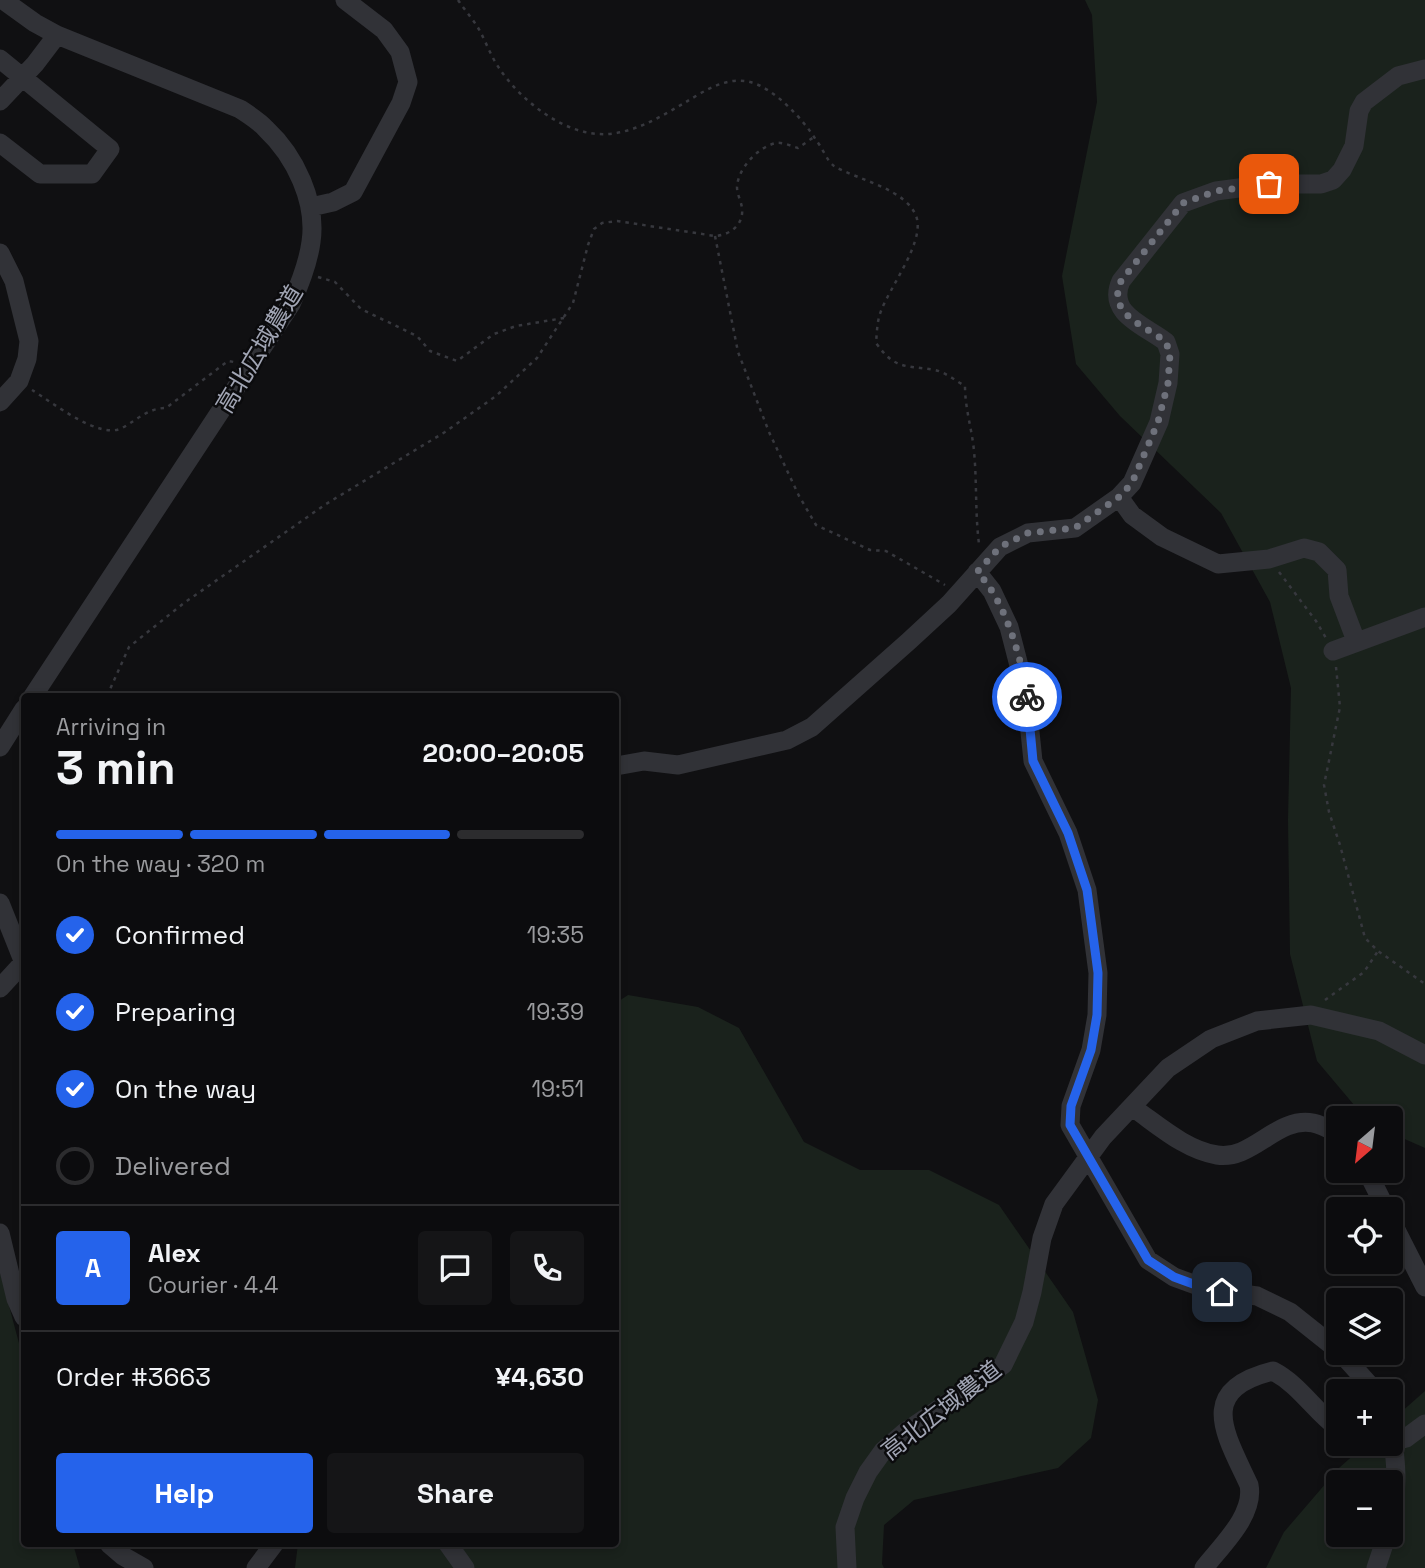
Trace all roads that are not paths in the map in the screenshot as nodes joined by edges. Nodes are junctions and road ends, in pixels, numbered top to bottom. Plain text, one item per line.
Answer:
1 (3, 0) edge
2 (345, 0) edge
3 (57, 35) junction
4 (0, 59) edge
5 (1425, 69) edge
6 (22, 77) junction
7 (0, 101) edge
8 (0, 143) edge
9 (311, 207) junction
10 (0, 253) edge
11 (0, 402) edge
12 (1119, 497) junction
13 (980, 569) junction
14 (1425, 617) edge
15 (1356, 640) junction
16 (1333, 651) road end
17 (35, 693) edge
18 (21, 714) edge
19 (0, 747) edge
20 (619, 765) edge
21 (0, 903) edge
22 (21, 955) edge
23 (21, 965) edge
24 (0, 988) edge
25 (1425, 1055) edge
26 (1132, 1107) junction
27 (1326, 1129) edge
28 (0, 1233) edge
29 (1403, 1244) edge
30 (1425, 1287) edge
31 (21, 1310) edge
32 (1326, 1341) edge
33 (1352, 1365) edge
34 (1364, 1379) edge
35 (1326, 1419) edge
36 (1425, 1424) edge
37 (1403, 1438) edge
38 (112, 1547) edge
39 (272, 1547) edge
40 (450, 1547) edge
41 (1383, 1547) edge
42 (144, 1568) edge
43 (256, 1568) edge
44 (465, 1568) edge
45 (847, 1568) edge
46 (1204, 1568) edge
47 (1376, 1568) edge

1 - 3 street, 高北広域農道
2 - 9 street
3 - 6 street
3 - 9 street, 高北広域農道
4 - 6 street
5 - 12 street
6 - 7 street
6 - 8 street
9 - 17 street, 高北広域農道
10 - 11 street
12 - 13 street
12 - 15 street
13 - 20 street
13 - 32 street
14 - 15 street
15 - 16 street
18 - 19 street
21 - 22 street
23 - 24 street
25 - 26 street, 高北広域農道
26 - 27 street
26 - 45 street, 高北広域農道
28 - 31 street
29 - 30 street
33 - 34 street
35 - 46 street
36 - 37 street
38 - 42 street
39 - 43 street
40 - 44 street
41 - 47 street

